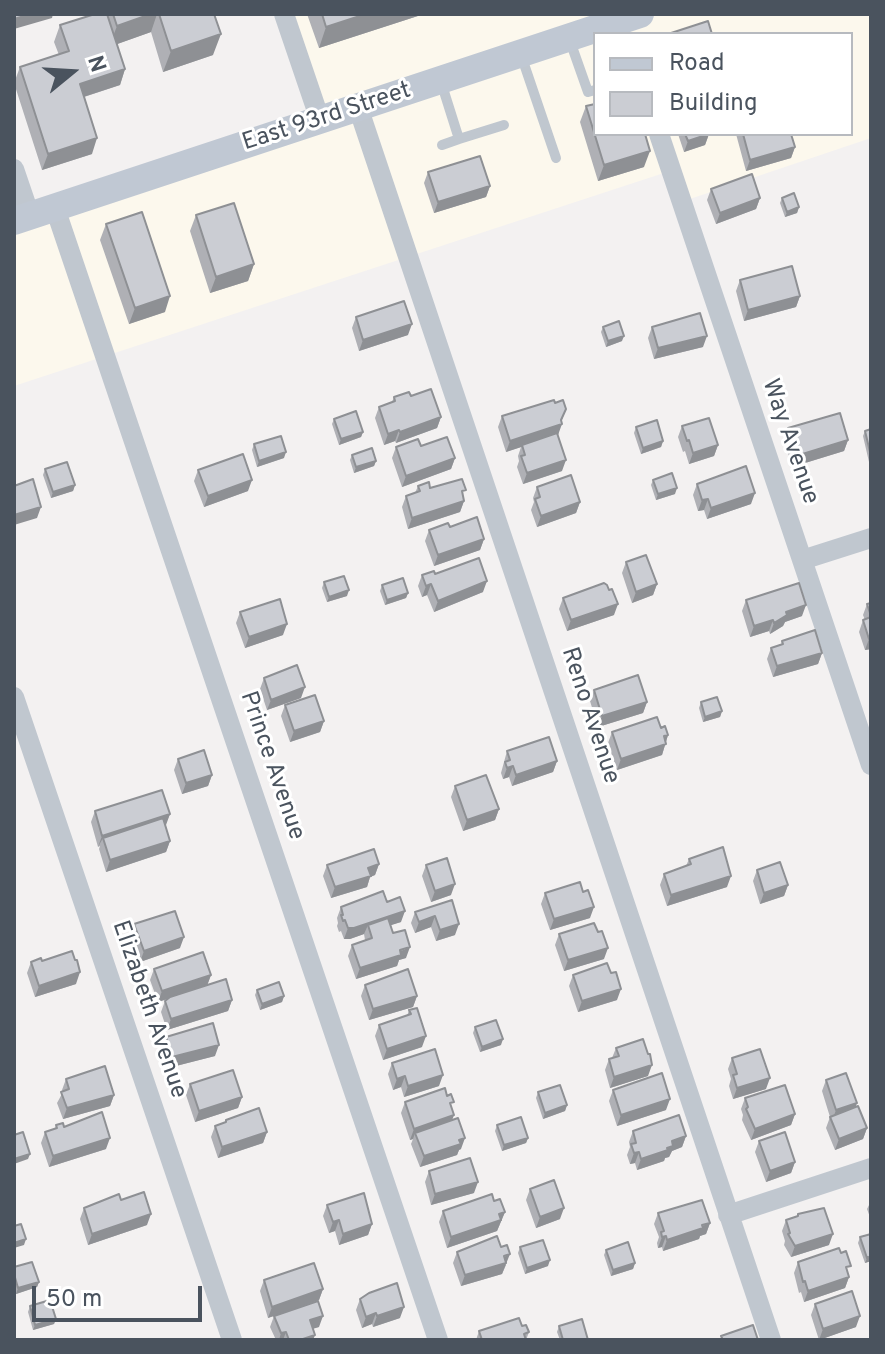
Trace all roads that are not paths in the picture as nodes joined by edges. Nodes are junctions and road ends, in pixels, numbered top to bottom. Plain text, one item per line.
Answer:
1 (284, 14) edge
2 (640, 14) edge
3 (612, 24) edge
4 (569, 38) junction
5 (521, 54) junction
6 (440, 80) junction
7 (593, 91) edge
8 (358, 107) junction
9 (320, 120) junction
10 (504, 125) dead end
11 (660, 136) edge
12 (459, 139) junction
13 (442, 145) dead end
14 (556, 158) dead end
15 (14, 169) edge
16 (33, 215) edge
17 (871, 538) edge
18 (802, 560) junction
19 (14, 697) edge
20 (871, 765) edge
21 (871, 1168) edge
22 (728, 1215) junction
23 (232, 1340) edge
24 (438, 1340) edge
25 (771, 1340) edge

1 - 9 street
2 - 3 main road, East 93rd Street
3 - 4 main road, East 93rd Street
4 - 5 main road, East 93rd Street
4 - 7 lane
5 - 6 main road, East 93rd Street
5 - 14 lane
6 - 8 main road, East 93rd Street
6 - 12 lane
8 - 9 main road, East 93rd Street
8 - 22 street, Reno Avenue
9 - 16 main road, East 93rd Street
10 - 12 lane
11 - 18 street, Way Avenue
12 - 13 lane
15 - 16 street, Prince Avenue
16 - 24 street, Prince Avenue
17 - 18 street
18 - 20 street, Way Avenue
19 - 23 street, Elizabeth Avenue
21 - 22 street
22 - 25 street, Reno Avenue

